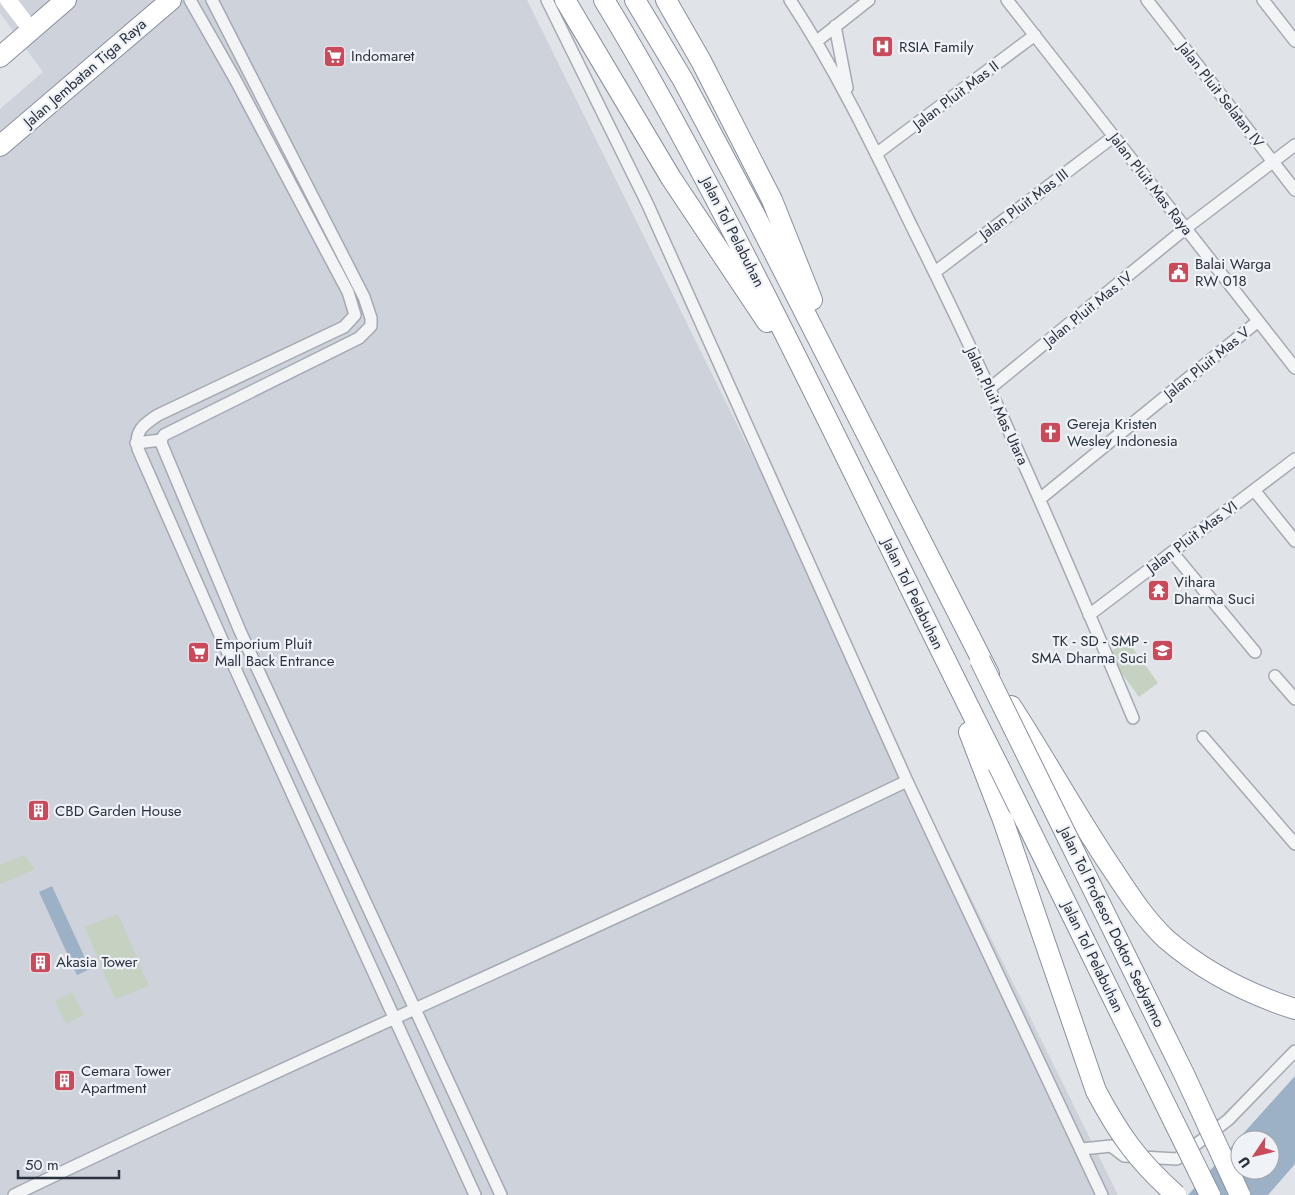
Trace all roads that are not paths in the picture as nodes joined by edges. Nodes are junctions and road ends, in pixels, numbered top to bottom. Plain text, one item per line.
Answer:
1 (8, 0) edge
2 (66, 0) edge
3 (171, 0) edge
4 (190, 0) edge
5 (212, 0) edge
6 (547, 0) edge
7 (565, 0) edge
8 (604, 0) edge
9 (635, 0) edge
10 (666, 0) edge
11 (790, 0) edge
12 (869, 0) edge
13 (1007, 0) edge
14 (1147, 0) edge
15 (1263, 0) edge
16 (835, 26) junction
17 (31, 30) junction
18 (1035, 35) junction
19 (817, 41) junction
20 (1295, 41) edge
21 (0, 56) edge
22 (849, 100) junction
23 (1113, 137) junction
24 (1295, 145) edge
25 (0, 146) edge
26 (876, 154) junction
27 (1273, 162) junction
28 (1295, 190) edge
29 (1186, 228) junction
30 (935, 272) junction
31 (1257, 322) junction
32 (1295, 368) edge
33 (989, 389) junction
34 (820, 403) junction
35 (858, 418) junction
36 (161, 440) junction
37 (136, 442) junction
38 (1295, 459) edge
39 (1254, 490) junction
40 (1041, 498) junction
41 (1295, 541) edge
42 (1172, 552) junction
43 (1089, 615) junction
44 (931, 632) junction
45 (1255, 652) dead end
46 (980, 660) junction
47 (1275, 676) dead end
48 (1295, 699) edge
49 (1133, 718) dead end
50 (1203, 737) dead end
51 (907, 781) junction
52 (1295, 844) edge
53 (1295, 1009) edge
54 (414, 1010) junction
55 (394, 1018) junction
56 (1295, 1050) edge
57 (1082, 1149) junction
58 (14, 1195) edge
59 (475, 1195) edge
60 (501, 1195) edge
61 (1102, 1195) edge
62 (1176, 1195) edge
63 (1210, 1195) edge
64 (1240, 1195) edge

1 - 17 street
2 - 17 highway
3 - 25 highway, Jalan Jembatan Tiga Raya
4 - 37 street
5 - 36 street
6 - 51 street
7 - 34 highway
8 - 34 highway, Jalan Tol Pelabuhan
9 - 35 highway, Jalan Tol Pelabuhan
10 - 35 highway
11 - 19 street, Jalan Pluit Mas Utara
12 - 16 street
13 - 18 street, Jalan Pluit Mas Raya
14 - 27 street, Jalan Pluit Selatan IV
15 - 20 street
16 - 19 street
16 - 22 street, Jalan Pluit Mas Utara
17 - 21 highway
18 - 23 street, Jalan Pluit Mas Raya
18 - 26 street, Jalan Pluit Mas II
19 - 22 street, Jalan Pluit Mas Utara
22 - 26 street, Jalan Pluit Mas Utara
23 - 29 street, Jalan Pluit Mas Raya
23 - 30 street, Jalan Pluit Mas III
24 - 27 street, Jalan Pluit Mas IV
26 - 30 street, Jalan Pluit Mas Utara
27 - 28 street, Jalan Pluit Selatan IV
27 - 29 street, Jalan Pluit Mas IV
29 - 31 street, Jalan Pluit Mas Raya
29 - 33 street, Jalan Pluit Mas IV
30 - 33 street, Jalan Pluit Mas Utara
31 - 32 street, Jalan Pluit Mas Raya
31 - 40 street, Jalan Pluit Mas V
33 - 40 street, Jalan Pluit Mas Utara
34 - 44 highway, Jalan Tol Pelabuhan
35 - 46 highway, Jalan Tol Pelabuhan
36 - 37 street
36 - 54 street
37 - 55 street
38 - 39 street, Jalan Pluit Mas VI
39 - 41 street
39 - 42 street, Jalan Pluit Mas VI
40 - 43 street, Jalan Pluit Mas Utara
42 - 43 street, Jalan Pluit Mas VI
42 - 45 street
43 - 49 street, Jalan Pluit Mas Utara
44 - 62 highway, bridge
44 - 63 highway, Jalan Tol Pelabuhan, bridge
46 - 53 highway, bridge
46 - 64 highway, Jalan Tol Profesor Doktor Sedyatmo, bridge
47 - 48 street
50 - 52 street
51 - 54 street
51 - 57 street
54 - 55 street
54 - 60 street
55 - 58 street
55 - 59 street
56 - 57 street
57 - 61 street

